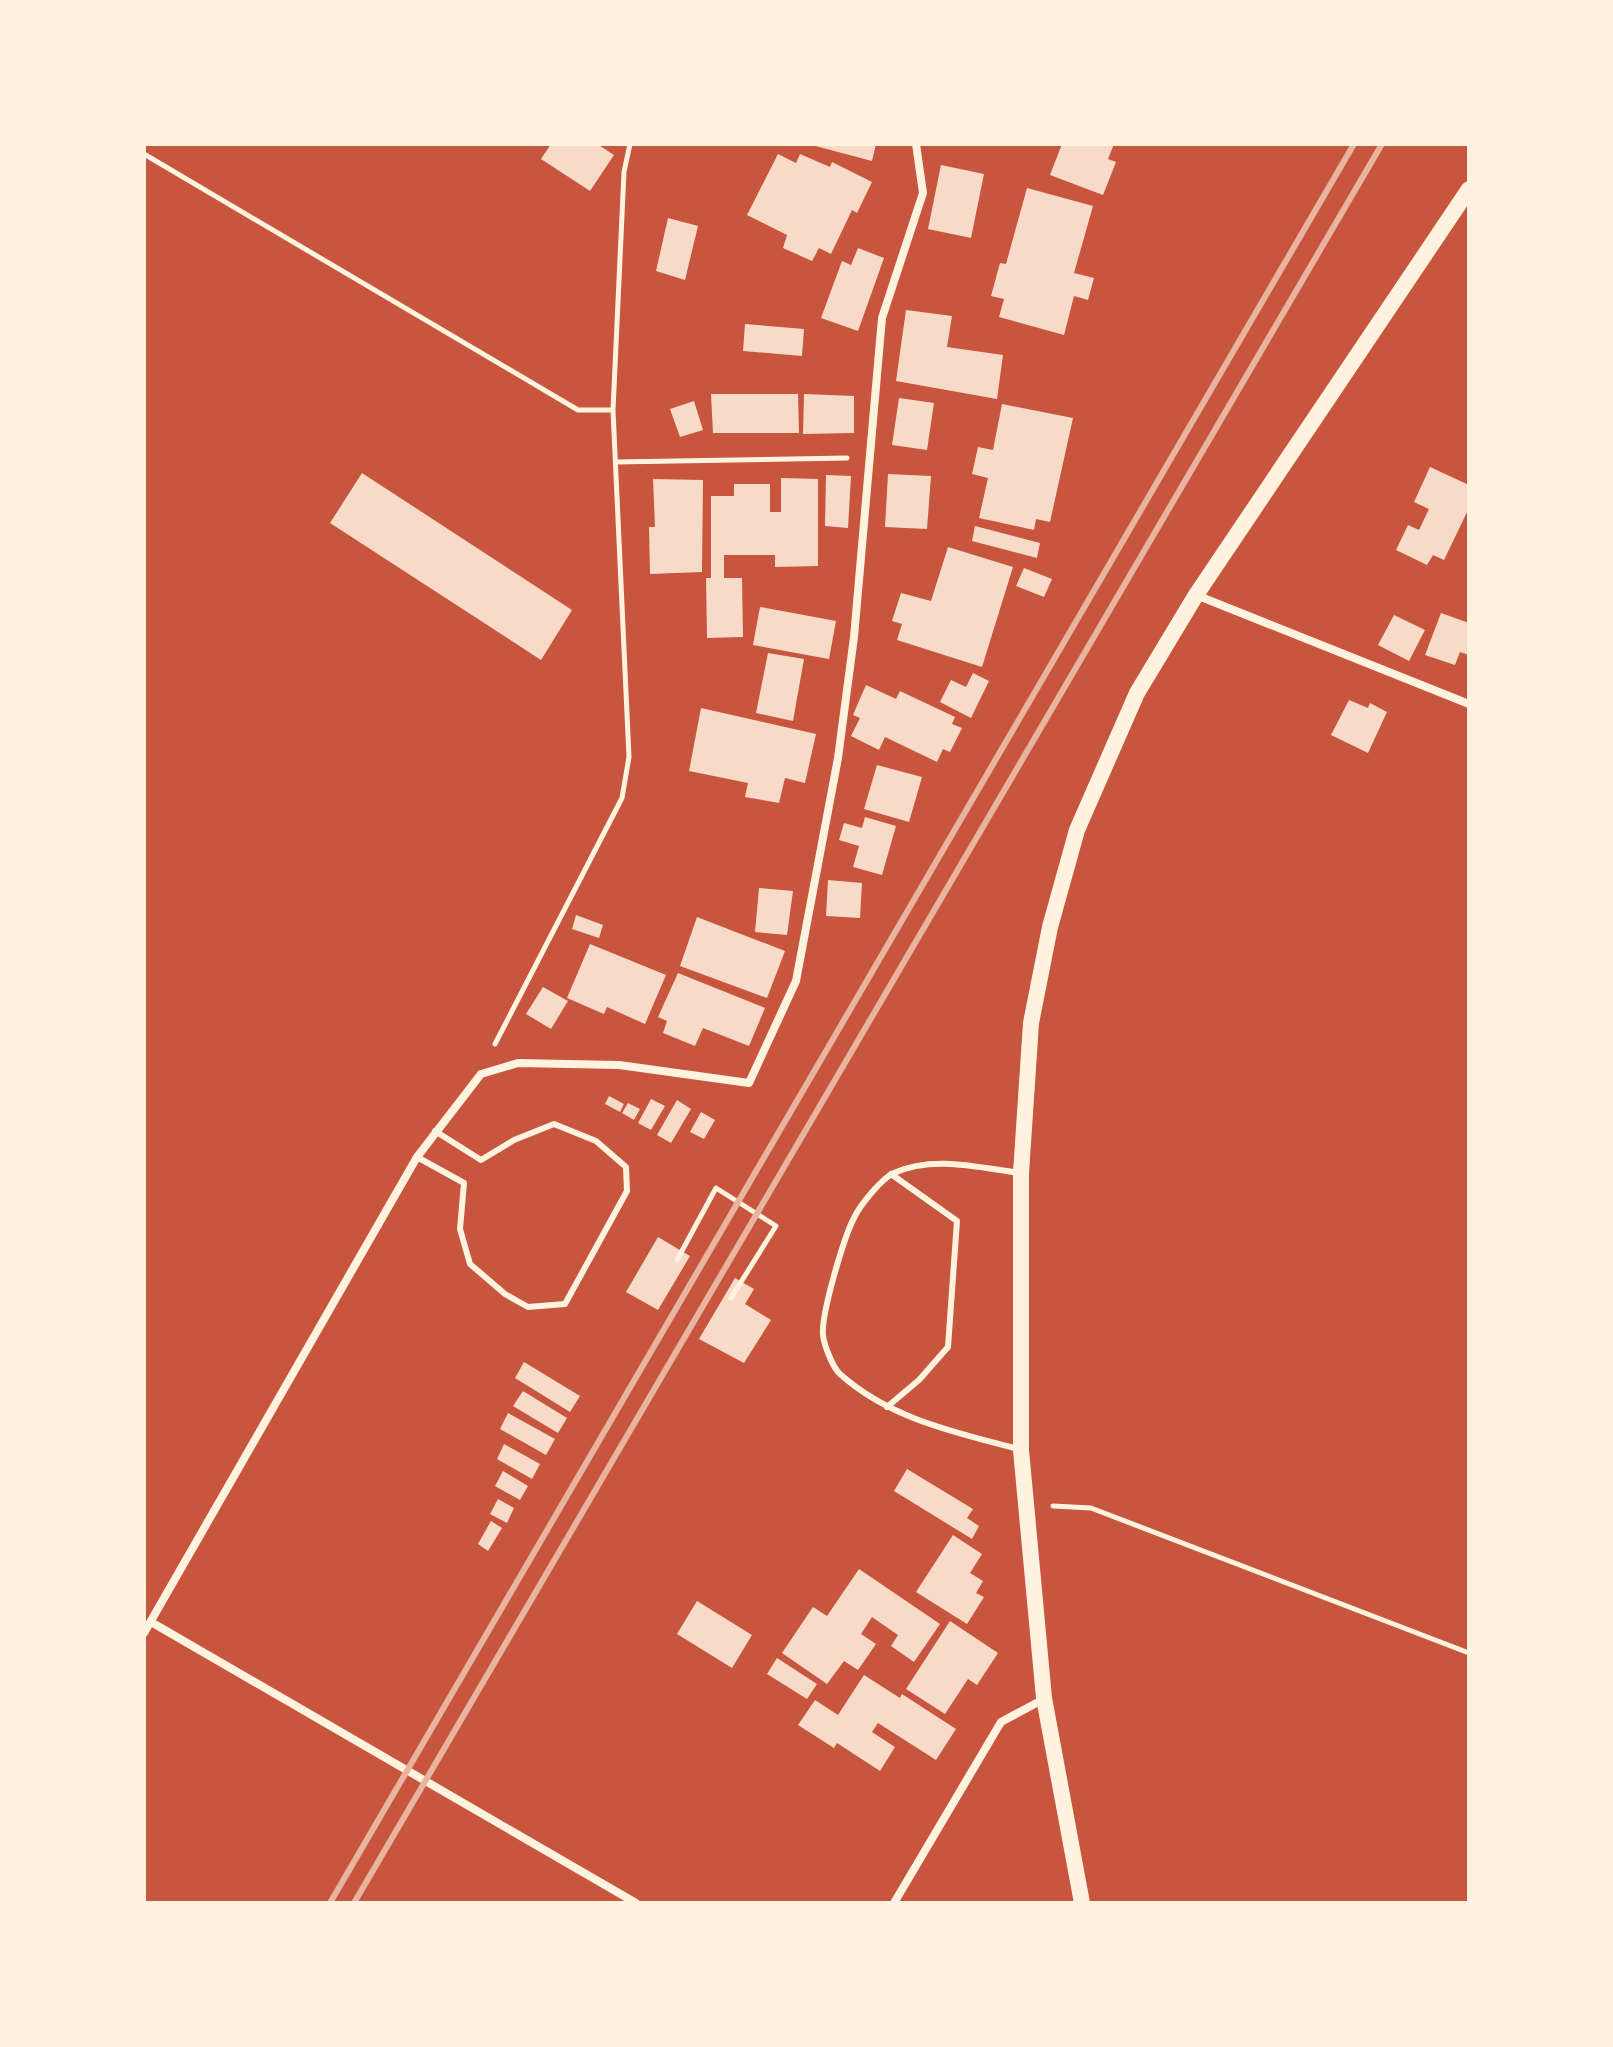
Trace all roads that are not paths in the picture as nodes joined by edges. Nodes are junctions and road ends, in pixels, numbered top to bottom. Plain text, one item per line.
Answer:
1 (916, 144) edge
2 (1469, 189) edge
3 (1196, 595) junction
4 (1469, 704) edge
5 (435, 1131) junction
6 (417, 1157) junction
7 (1021, 1173) junction
8 (891, 1174) junction
9 (887, 1407) junction
10 (1021, 1450) junction
11 (151, 1622) junction
12 (144, 1633) edge
13 (1044, 1698) junction
14 (636, 1903) edge
15 (894, 1903) edge
16 (1082, 1903) edge

1 - 5 street
2 - 3 main road
3 - 4 street
3 - 7 main road
5 - 6 street
5 - 6 lane
6 - 11 street
7 - 8 lane
7 - 10 main road
8 - 9 lane
8 - 9 lane
9 - 10 lane
10 - 13 main road
11 - 12 street
11 - 14 street
13 - 15 street
13 - 16 main road

